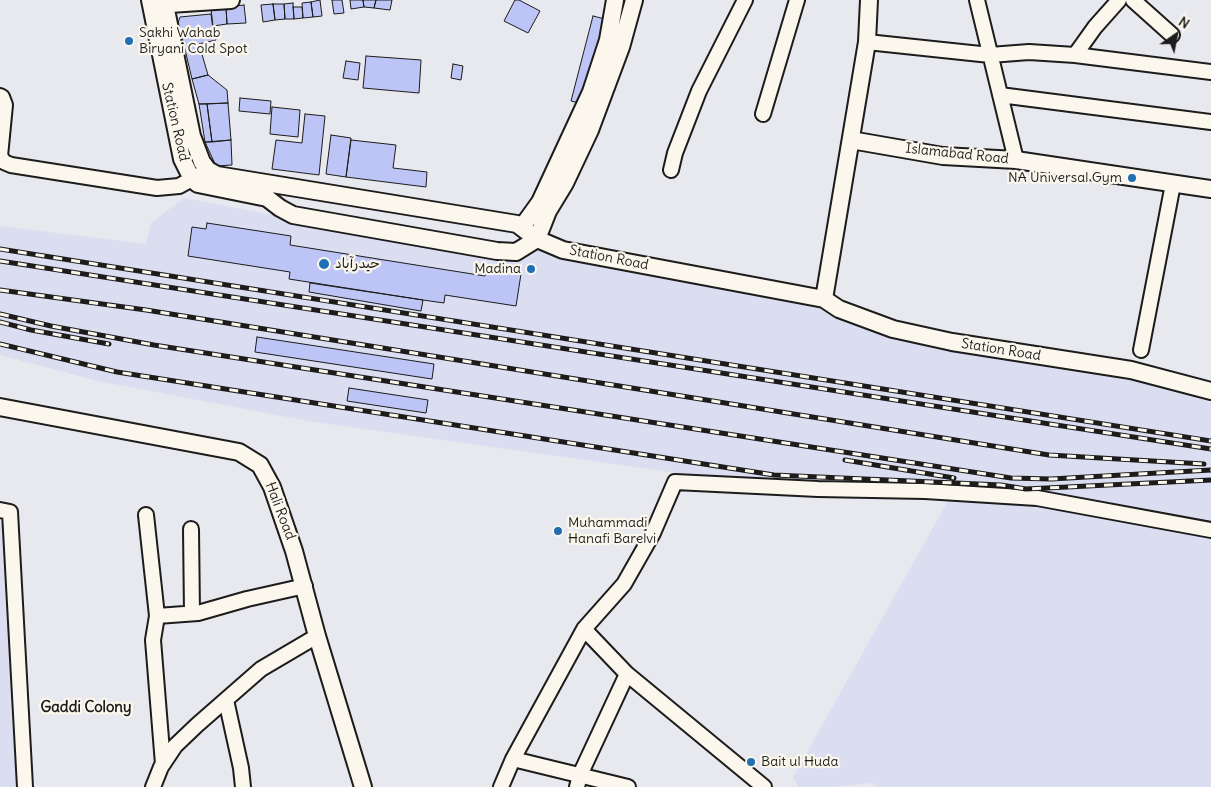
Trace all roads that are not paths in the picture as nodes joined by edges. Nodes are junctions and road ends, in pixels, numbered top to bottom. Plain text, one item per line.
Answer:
1 (231, 0) edge
2 (615, 0) edge
3 (634, 0) edge
4 (744, 0) edge
5 (797, 0) edge
6 (869, 0) edge
7 (977, 0) edge
8 (1119, 0) edge
9 (1133, 0) edge
10 (157, 2) edge
11 (1172, 35) dead end
12 (867, 42) junction
13 (990, 55) junction
14 (1075, 55) junction
15 (1211, 72) edge
16 (0, 96) edge
17 (1000, 96) junction
18 (763, 114) dead end
19 (1211, 122) edge
20 (851, 140) junction
21 (1016, 160) junction
22 (208, 170) junction
23 (671, 170) dead end
24 (192, 179) junction
25 (1173, 184) junction
26 (1211, 189) edge
27 (522, 227) junction
28 (537, 239) junction
29 (824, 299) junction
30 (1141, 350) dead end
31 (1211, 391) edge
32 (0, 407) edge
33 (0, 510) edge
34 (146, 516) dead end
35 (191, 529) dead end
36 (1211, 530) edge
37 (305, 586) junction
38 (192, 613) junction
39 (157, 616) junction
40 (584, 629) junction
41 (317, 636) junction
42 (627, 674) junction
43 (226, 700) junction
44 (512, 759) junction
45 (163, 764) junction
46 (578, 781) edge
47 (25, 787) edge
48 (153, 787) edge
49 (243, 787) edge
50 (363, 787) edge
51 (501, 787) edge
52 (628, 787) edge
53 (764, 787) edge

1 - 10 street
2 - 27 street
3 - 28 street
4 - 23 street
5 - 18 street
6 - 12 street
7 - 13 street
8 - 14 street
9 - 11 street
10 - 22 street, Station Road
10 - 24 street, Station Road
12 - 13 street
12 - 20 street
13 - 14 street
13 - 17 street
14 - 15 street
16 - 24 street
17 - 19 street
17 - 21 street
20 - 21 street, Islamabad Road
20 - 29 street
21 - 25 street, Islamabad Road
22 - 24 street
22 - 27 street, Station Road
24 - 28 street, Station Road
25 - 26 street, Islamabad Road
25 - 30 street
27 - 28 street
28 - 29 street, Station Road
29 - 31 street, Station Road
32 - 37 street, Hali Road
33 - 47 street
34 - 39 street
35 - 38 street
36 - 40 street
37 - 38 street
37 - 41 street, Hali Road
38 - 39 street
39 - 45 street
40 - 42 street
40 - 44 street
41 - 43 street
41 - 50 street, Hali Road
42 - 46 street
42 - 53 street
43 - 45 street
43 - 49 street
44 - 46 street
44 - 51 street
45 - 48 street
46 - 52 street

